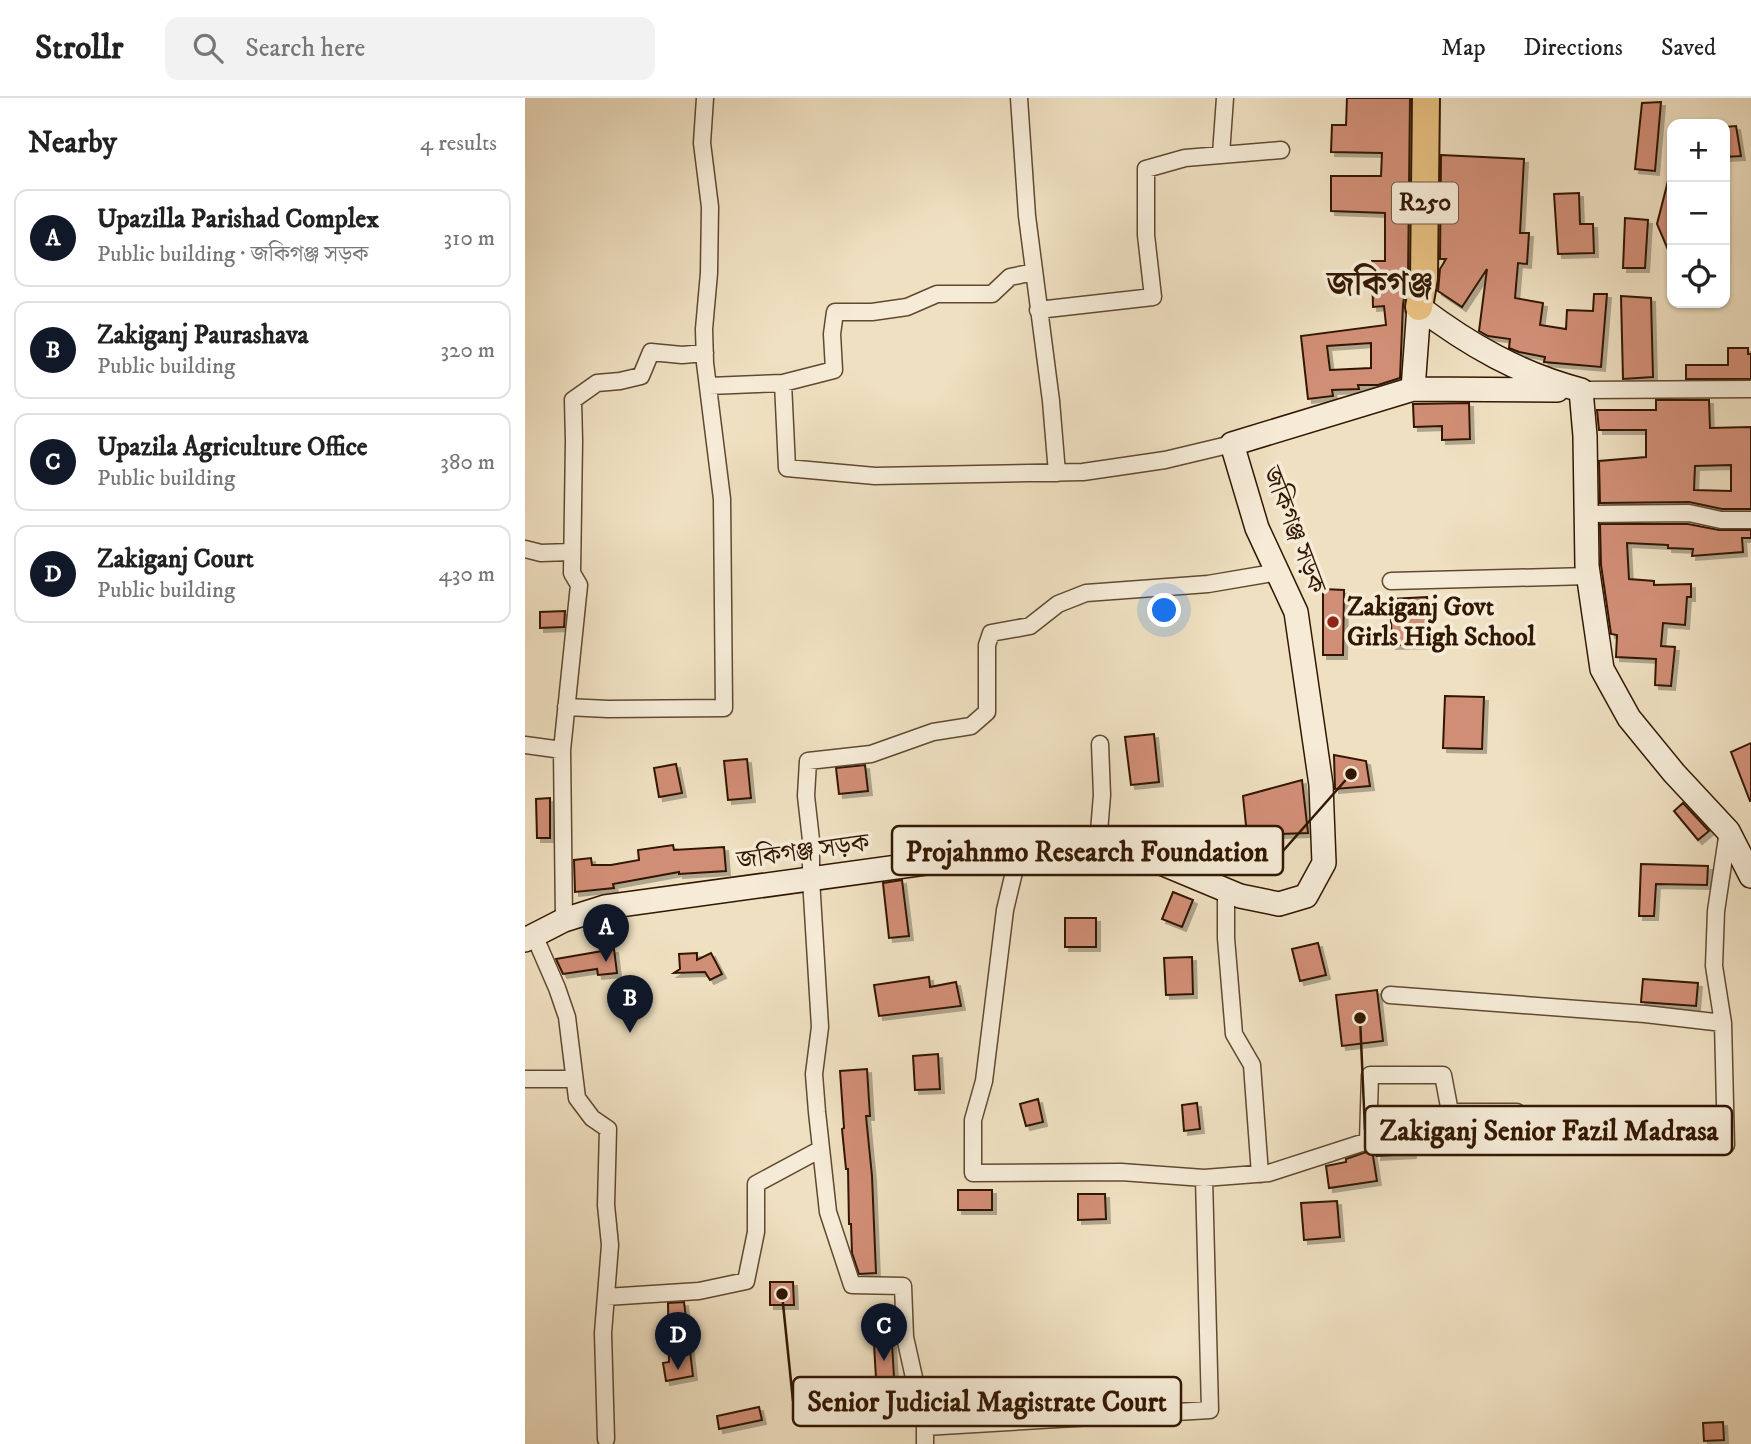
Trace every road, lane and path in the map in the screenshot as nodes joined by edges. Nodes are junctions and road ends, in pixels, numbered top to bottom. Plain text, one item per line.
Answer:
1 (705, 98) edge
2 (1019, 98) edge
3 (1225, 98) edge
4 (1426, 98) edge
5 (1281, 150) dead end
6 (1221, 155) junction
7 (1034, 272) junction
8 (1419, 307) junction
9 (1038, 310) junction
10 (705, 353) junction
11 (783, 383) junction
12 (709, 386) junction
13 (1413, 389) junction
14 (1751, 389) edge
15 (1581, 390) junction
16 (1232, 444) junction
17 (1057, 473) junction
18 (1585, 514) junction
19 (1751, 520) edge
20 (525, 549) edge
21 (571, 552) junction
22 (1278, 572) junction
23 (1589, 576) junction
24 (1391, 581) dead end
25 (566, 707) junction
26 (1100, 744) dead end
27 (525, 746) edge
28 (562, 750) junction
29 (1727, 831) junction
30 (1098, 844) junction
31 (1019, 850) junction
32 (1751, 876) edge
33 (811, 879) junction
34 (1226, 890) junction
35 (564, 920) junction
36 (529, 938) edge
37 (1389, 995) dead end
38 (1723, 1023) junction
39 (525, 1079) edge
40 (574, 1079) junction
41 (821, 1149) junction
42 (1259, 1174) junction
43 (1204, 1178) junction
44 (606, 1297) junction
45 (925, 1427) junction
46 (606, 1439) dead end
47 (925, 1444) edge

1 - 10 street
2 - 7 street
3 - 6 street
4 - 8 main road, R250
5 - 6 street
6 - 9 street
7 - 9 street
7 - 11 street
8 - 13 main road
8 - 15 main road
9 - 17 street
10 - 12 street
10 - 21 street
11 - 12 street
11 - 17 street
12 - 25 street
13 - 15 main road, জকিগঞ্জ সড়ক
13 - 16 main road, জকিগঞ্জ সড়ক
14 - 15 street
15 - 18 main road
16 - 17 street
16 - 22 main road, জকিগঞ্জ সড়ক
18 - 19 street
18 - 23 main road
20 - 21 street
21 - 25 street
22 - 33 street
22 - 34 main road, জকিগঞ্জ সড়ক
23 - 24 street
23 - 29 main road
25 - 28 street
26 - 30 street
27 - 28 street
28 - 35 street
29 - 32 main road
29 - 38 street
30 - 31 main road, জকিগঞ্জ সড়ক
30 - 34 main road, জকিগঞ্জ সড়ক
31 - 33 main road, জকিগঞ্জ সড়ক
31 - 43 street
33 - 35 main road, জকিগঞ্জ সড়ক
33 - 41 street
34 - 42 street
35 - 36 main road, জকিগঞ্জ সড়ক
36 - 40 street
37 - 38 street
38 - 42 street
39 - 40 street
40 - 44 street
41 - 44 street
41 - 45 street
42 - 43 street
43 - 45 street
44 - 46 street
45 - 47 street

